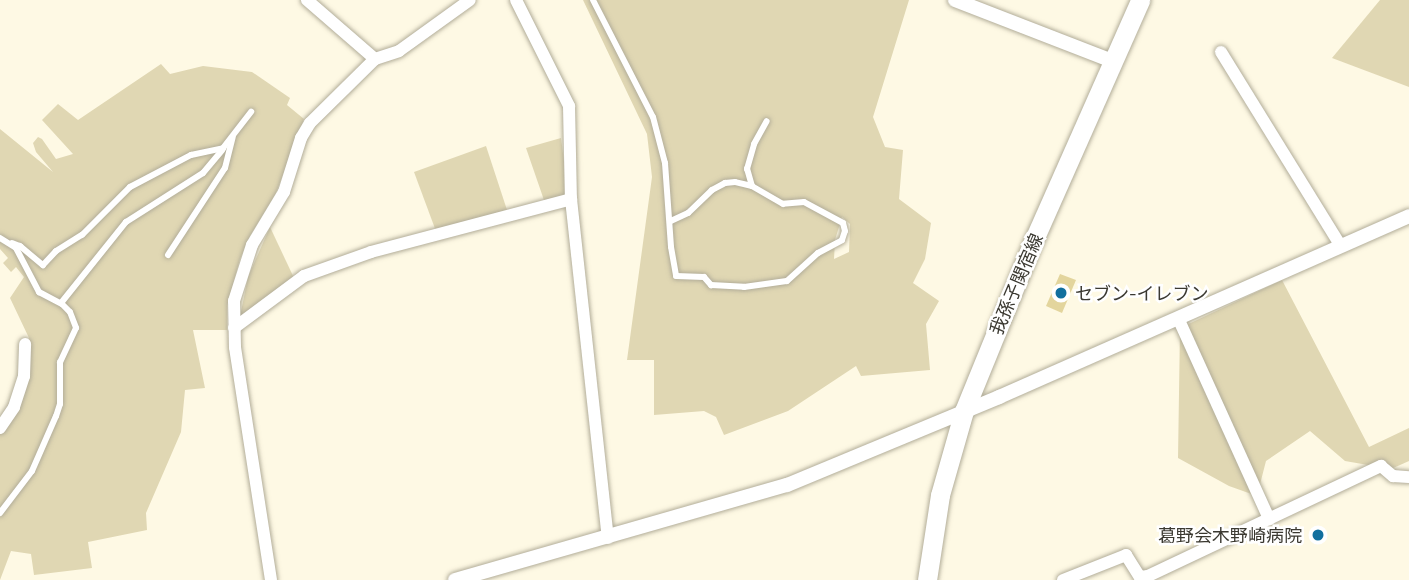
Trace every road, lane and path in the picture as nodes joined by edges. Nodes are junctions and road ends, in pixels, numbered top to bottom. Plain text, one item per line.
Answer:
1 (307, 0) edge
2 (470, 0) edge
3 (516, 0) edge
4 (593, 0) edge
5 (955, 0) edge
6 (1140, 0) edge
7 (1222, 52) dead end
8 (374, 59) junction
9 (1112, 61) junction
10 (251, 112) dead end
11 (767, 121) dead end
12 (233, 135) junction
13 (223, 148) junction
14 (752, 186) junction
15 (571, 199) junction
16 (1409, 216) edge
17 (671, 222) junction
18 (0, 238) edge
19 (10, 243) junction
20 (1341, 246) junction
21 (168, 256) dead end
22 (61, 303) junction
23 (1178, 318) junction
24 (234, 328) junction
25 (25, 344) dead end
26 (964, 411) junction
27 (0, 428) edge
28 (1409, 477) edge
29 (0, 513) edge
30 (1269, 519) junction
31 (608, 538) junction
32 (1142, 579) edge
33 (271, 580) edge
34 (455, 580) edge
35 (927, 580) edge
36 (1063, 580) edge

1 - 8 street
2 - 8 street
3 - 15 street
4 - 17 lane
5 - 9 street
6 - 9 main road, 我孫子関宿線
7 - 20 street
8 - 24 street
9 - 26 main road, 我孫子関宿線
10 - 12 lane
11 - 14 lane
12 - 13 lane
12 - 21 lane
13 - 19 lane
13 - 22 lane
14 - 17 lane
14 - 17 lane
15 - 24 street
15 - 31 street
16 - 20 street
18 - 19 lane
19 - 22 lane
20 - 23 street
22 - 29 lane
23 - 26 street
23 - 30 street
24 - 33 street
25 - 27 street
26 - 31 street
26 - 35 main road, 我孫子関宿線
28 - 30 street
30 - 32 street
31 - 34 street
32 - 36 street

